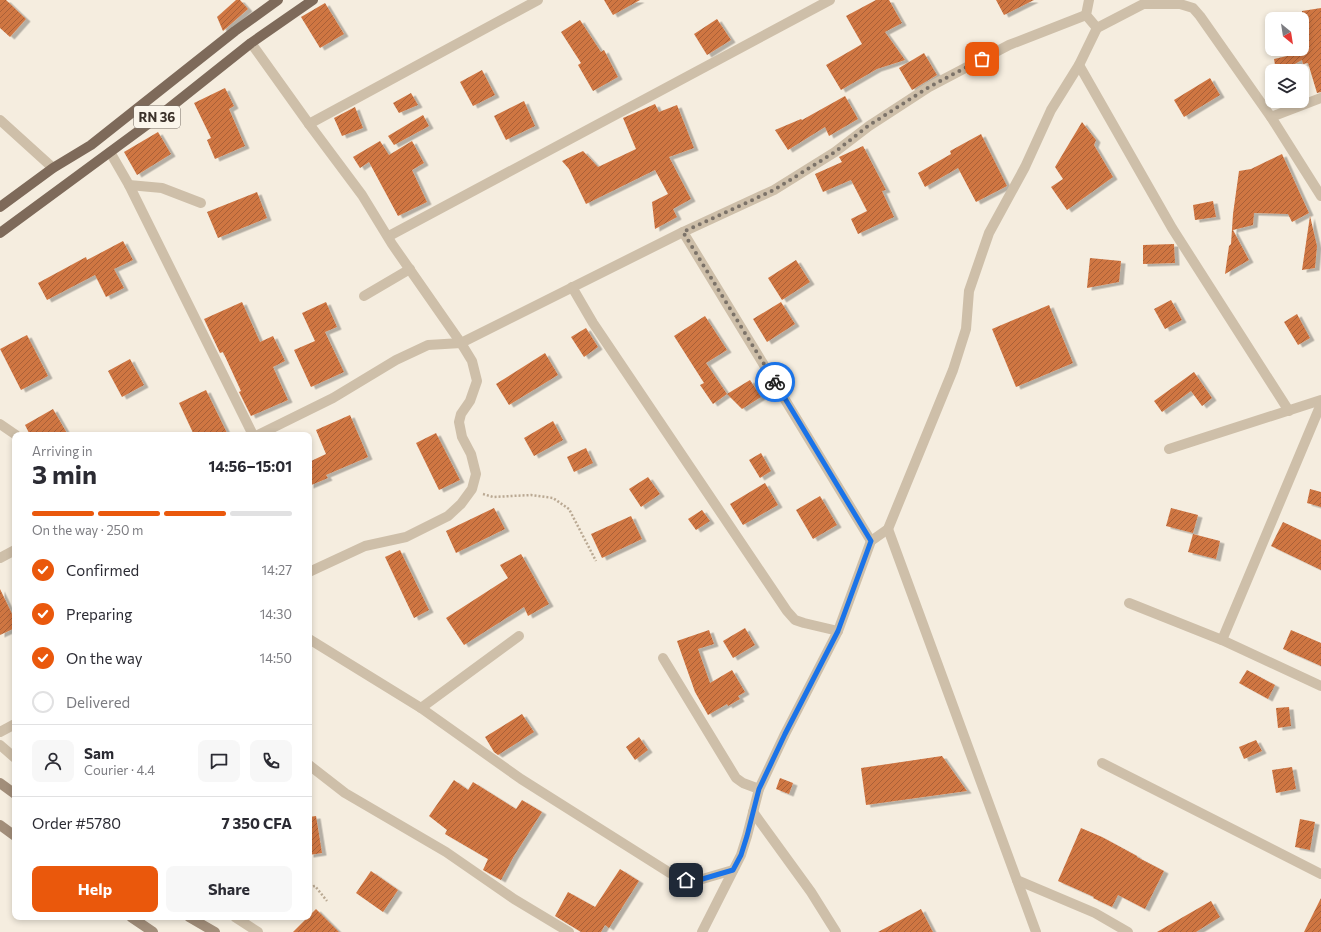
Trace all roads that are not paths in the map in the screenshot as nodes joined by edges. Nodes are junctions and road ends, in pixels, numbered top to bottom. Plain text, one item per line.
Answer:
1 (278, 0) edge
2 (313, 0) edge
3 (538, 0) edge
4 (830, 0) edge
5 (1089, 0) edge
6 (1147, 2) edge
7 (1086, 15) junction
8 (1097, 28) junction
9 (252, 43) junction
10 (1079, 65) junction
11 (1321, 98) edge
12 (1271, 117) junction
13 (0, 120) edge
14 (309, 124) junction
15 (110, 152) junction
16 (53, 168) junction
17 (129, 185) junction
18 (1321, 196) edge
19 (201, 203) dead end
20 (0, 207) edge
21 (683, 232) junction
22 (0, 233) edge
23 (389, 236) junction
24 (410, 269) junction
25 (572, 287) junction
26 (364, 296) dead end
27 (461, 342) junction
28 (1321, 400) edge
29 (1321, 404) edge
30 (1290, 411) junction
31 (0, 424) edge
32 (12, 432) edge
33 (252, 432) edge
34 (264, 432) edge
35 (1169, 449) dead end
36 (888, 529) junction
37 (871, 541) junction
38 (12, 552) edge
39 (0, 558) edge
40 (312, 571) edge
41 (1129, 602) dead end
42 (838, 631) junction
43 (519, 636) dead end
44 (1222, 640) junction
45 (312, 641) edge
46 (662, 658) dead end
47 (1321, 686) edge
48 (421, 708) junction
49 (12, 726) edge
50 (0, 732) edge
51 (0, 745) edge
52 (12, 755) edge
53 (1102, 764) dead end
54 (312, 767) edge
55 (0, 783) edge
56 (759, 789) junction
57 (12, 792) edge
58 (753, 812) junction
59 (0, 825) edge
60 (12, 834) edge
61 (733, 870) junction
62 (1321, 874) edge
63 (1017, 880) junction
64 (135, 920) edge
65 (194, 920) edge
66 (240, 920) edge
67 (153, 932) edge
68 (215, 932) edge
69 (258, 932) edge
70 (568, 932) edge
71 (702, 932) edge
72 (836, 932) edge
73 (1036, 932) edge
74 (1128, 932) edge

1 - 16 main road, RN 36
2 - 9 main road, RN 36
3 - 14 street
4 - 23 street
5 - 7 street
6 - 8 street
6 - 12 street
7 - 8 street
7 - 21 street
8 - 10 street
9 - 14 street
9 - 15 main road, RN 36
10 - 30 street
10 - 36 street
11 - 12 street
12 - 18 street
13 - 16 street
14 - 23 street
15 - 17 street
15 - 22 main road, RN 36
16 - 20 main road, RN 36
17 - 19 street
17 - 33 street
21 - 25 street
21 - 37 street
23 - 24 street
24 - 26 street
24 - 27 street
25 - 27 street
25 - 42 street
27 - 34 street
27 - 40 street
28 - 30 street
29 - 44 street
30 - 35 street
31 - 32 street
36 - 37 street
36 - 63 street
37 - 42 street
38 - 39 street
41 - 44 street
42 - 56 street
43 - 48 street
44 - 47 street
45 - 48 street
46 - 56 street
48 - 61 street
49 - 50 street
51 - 52 street
53 - 62 street
54 - 70 street
55 - 57 main road
56 - 58 street
58 - 61 street
58 - 72 street
59 - 60 main road
61 - 71 street
63 - 73 street
63 - 74 street
64 - 67 main road
65 - 68 main road
66 - 69 street

